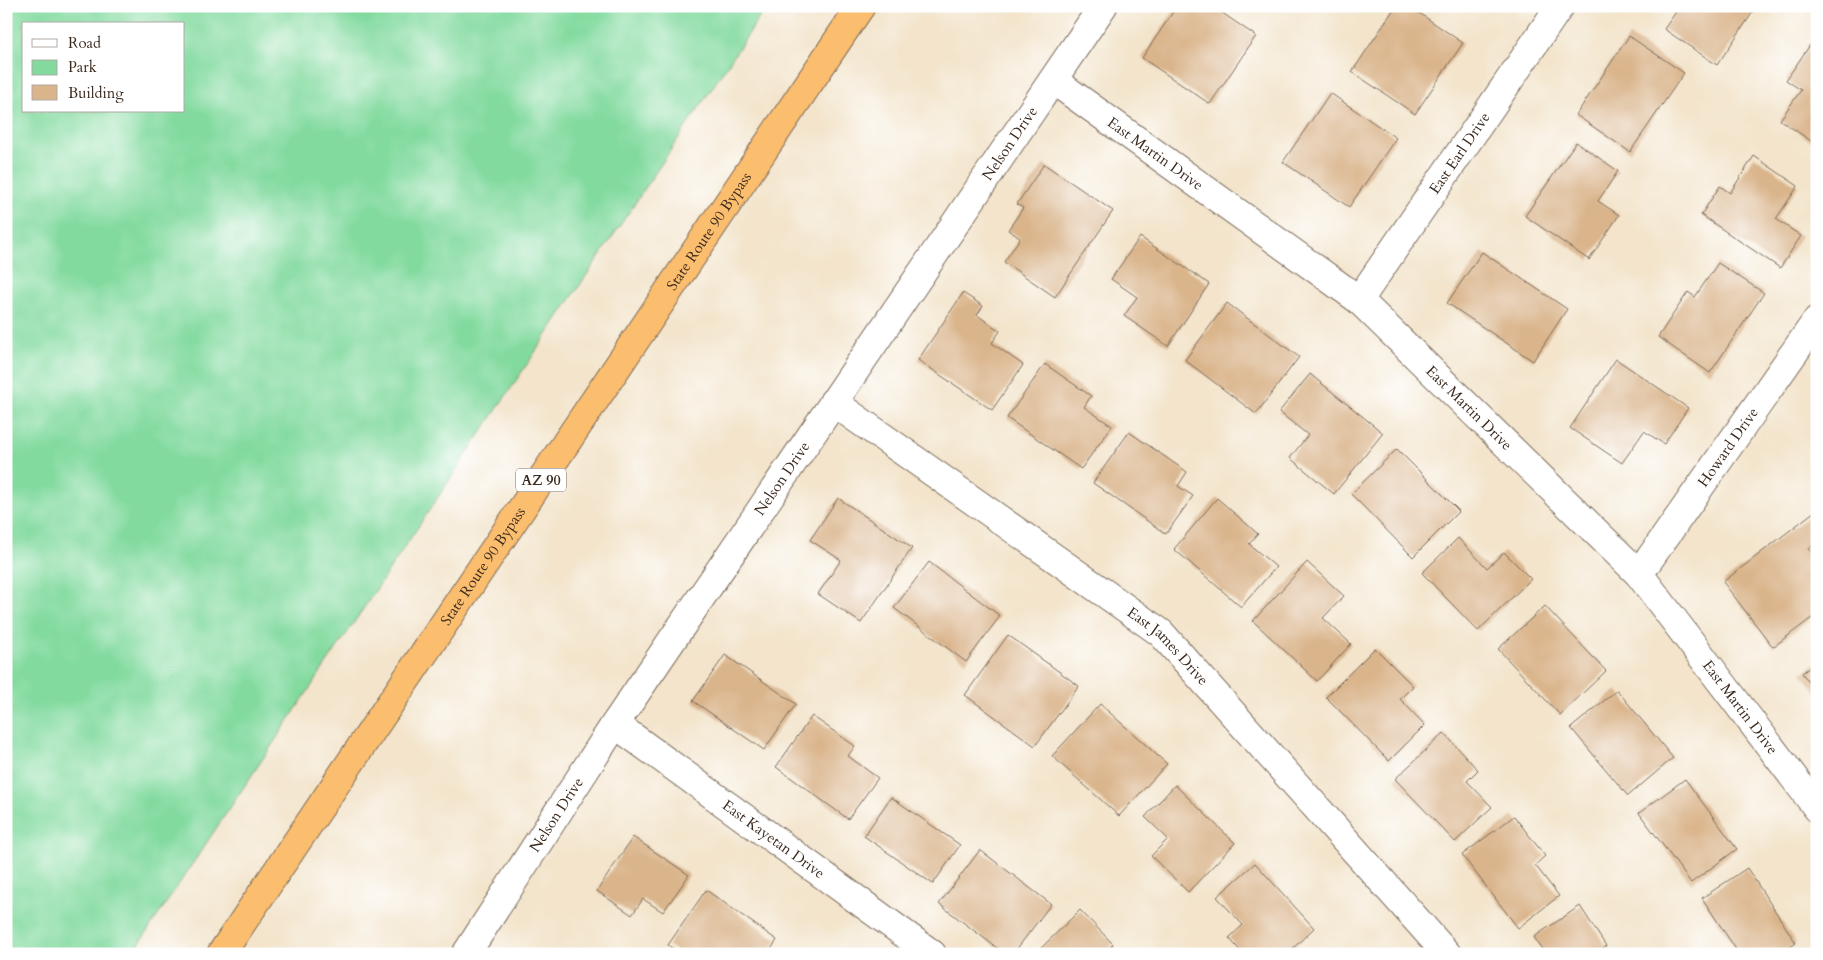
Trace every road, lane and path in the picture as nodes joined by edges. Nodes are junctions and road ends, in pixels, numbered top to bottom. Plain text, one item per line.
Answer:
1 (861, 6) edge
2 (1103, 6) edge
3 (1560, 6) edge
4 (1053, 80) junction
5 (1359, 300) junction
6 (1817, 320) edge
7 (833, 402) junction
8 (1639, 574) junction
9 (615, 724) junction
10 (1817, 808) edge
11 (221, 954) edge
12 (466, 954) edge
13 (932, 954) edge
14 (1448, 954) edge

1 - 11 highway, State Route 90 Bypass / AZ 90
2 - 4 street, Nelson Drive
3 - 5 street, East Earl Drive
4 - 5 street, East Martin Drive
4 - 7 street, Nelson Drive
5 - 8 street, East Martin Drive
6 - 8 street, Howard Drive
7 - 9 street, Nelson Drive
7 - 14 street, East James Drive
8 - 10 street, East Martin Drive
9 - 12 street, Nelson Drive
9 - 13 street, East Kayetan Drive

